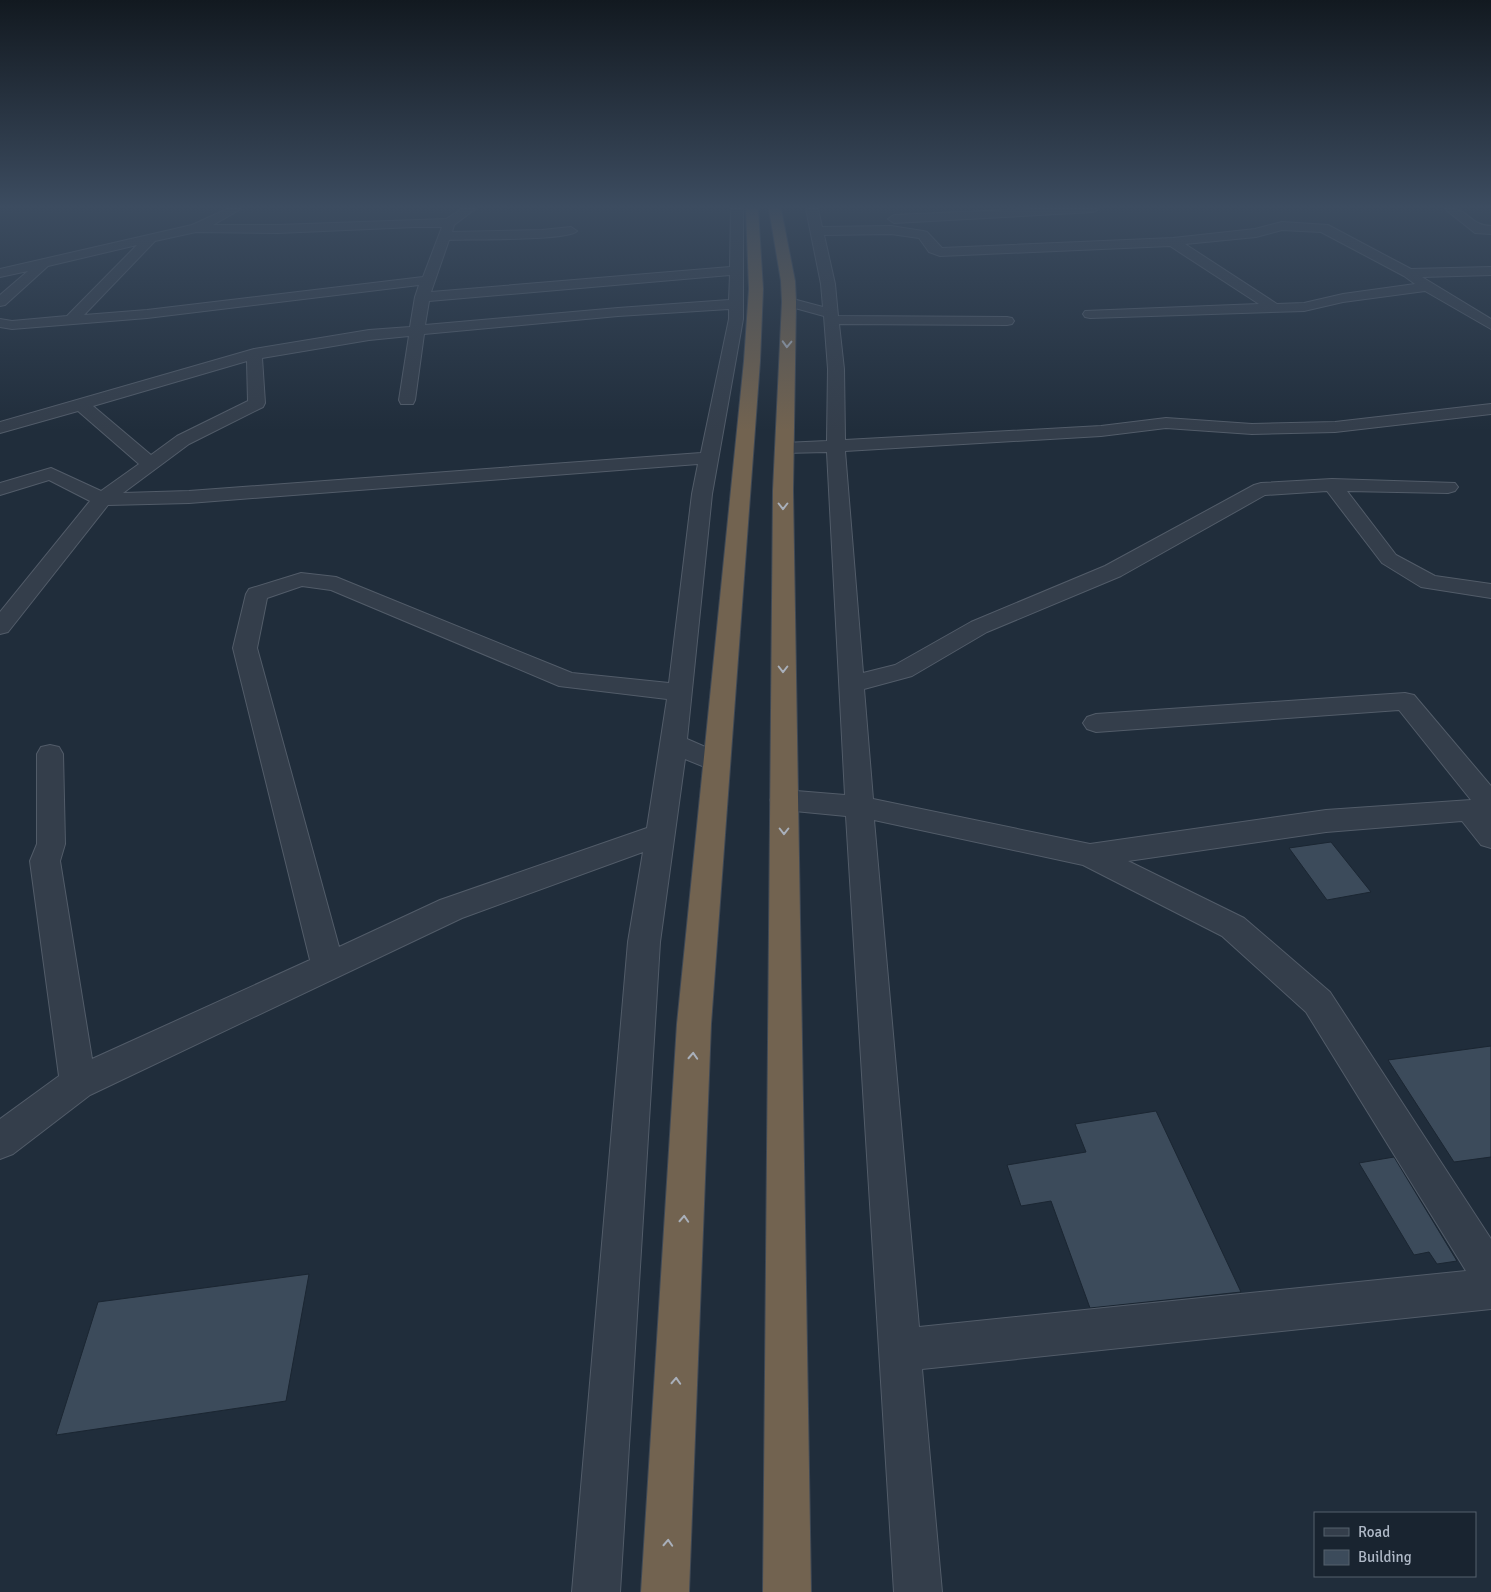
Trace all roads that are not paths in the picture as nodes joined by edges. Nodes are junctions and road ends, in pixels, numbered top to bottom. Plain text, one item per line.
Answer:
1 (21, 283) edge
2 (107, 283) edge
3 (401, 283) edge
4 (427, 283) edge
5 (587, 283) edge
6 (738, 283) edge
7 (756, 283) edge
8 (788, 283) edge
9 (828, 283) edge
10 (1237, 283) edge
11 (1422, 283) edge
12 (1427, 287) junction
13 (422, 298) junction
14 (0, 302) edge
15 (789, 302) junction
16 (1276, 309) junction
17 (742, 312) junction
18 (1090, 314) dead end
19 (831, 317) junction
20 (71, 320) junction
21 (1007, 321) dead end
22 (1491, 325) edge
23 (5, 329) edge
24 (417, 331) junction
25 (254, 354) junction
26 (407, 400) dead end
27 (80, 404) junction
28 (1491, 410) edge
29 (0, 428) edge
30 (836, 446) junction
31 (784, 448) junction
32 (709, 458) junction
33 (150, 464) junction
34 (1332, 485) junction
35 (1448, 487) dead end
36 (0, 489) edge
37 (102, 499) junction
38 (1489, 594) edge
39 (0, 627) edge
40 (852, 684) junction
41 (680, 692) junction
42 (1096, 723) dead end
43 (674, 743) junction
44 (50, 754) dead end
45 (717, 763) junction
46 (784, 800) junction
47 (860, 806) junction
48 (1483, 808) edge
49 (660, 835) junction
50 (1491, 837) edge
51 (1090, 855) junction
52 (328, 966) junction
53 (78, 1083) junction
54 (0, 1141) edge
55 (1491, 1275) edge
56 (1491, 1289) edge
57 (899, 1350) junction
58 (596, 1592) edge
59 (665, 1592) edge
60 (787, 1592) edge
61 (918, 1592) edge

1 - 14 street
2 - 20 street
3 - 20 street
4 - 13 street
5 - 13 street
6 - 17 street
7 - 17 highway
8 - 15 highway
9 - 19 street
10 - 16 street
11 - 12 street
12 - 16 street
12 - 22 street
13 - 24 street
15 - 19 street
15 -> 31 highway
16 - 18 street
17 - 24 street
17 - 32 street
17 - 45 highway
19 - 21 street
19 - 30 street
20 - 23 street
24 - 25 street
24 - 26 street
25 - 27 street
25 - 33 street
27 - 29 street
27 - 33 street
28 - 30 street
30 - 31 street
30 - 40 street
31 -> 46 highway
32 - 37 street
32 - 41 street
33 - 37 street
34 - 35 street
34 - 38 street
34 - 40 street
36 - 37 street
37 - 39 street
40 - 47 street
41 - 43 street
41 - 52 street
42 - 48 street
43 - 45 street
43 - 49 street
44 - 53 street
59 -> 45 highway
46 - 47 street
46 -> 60 highway
47 - 51 street
47 - 57 street
48 - 50 street
48 - 51 street
49 - 52 street
49 - 58 street
51 - 55 street
52 - 53 street
53 - 54 street
56 - 57 street
57 - 61 street

